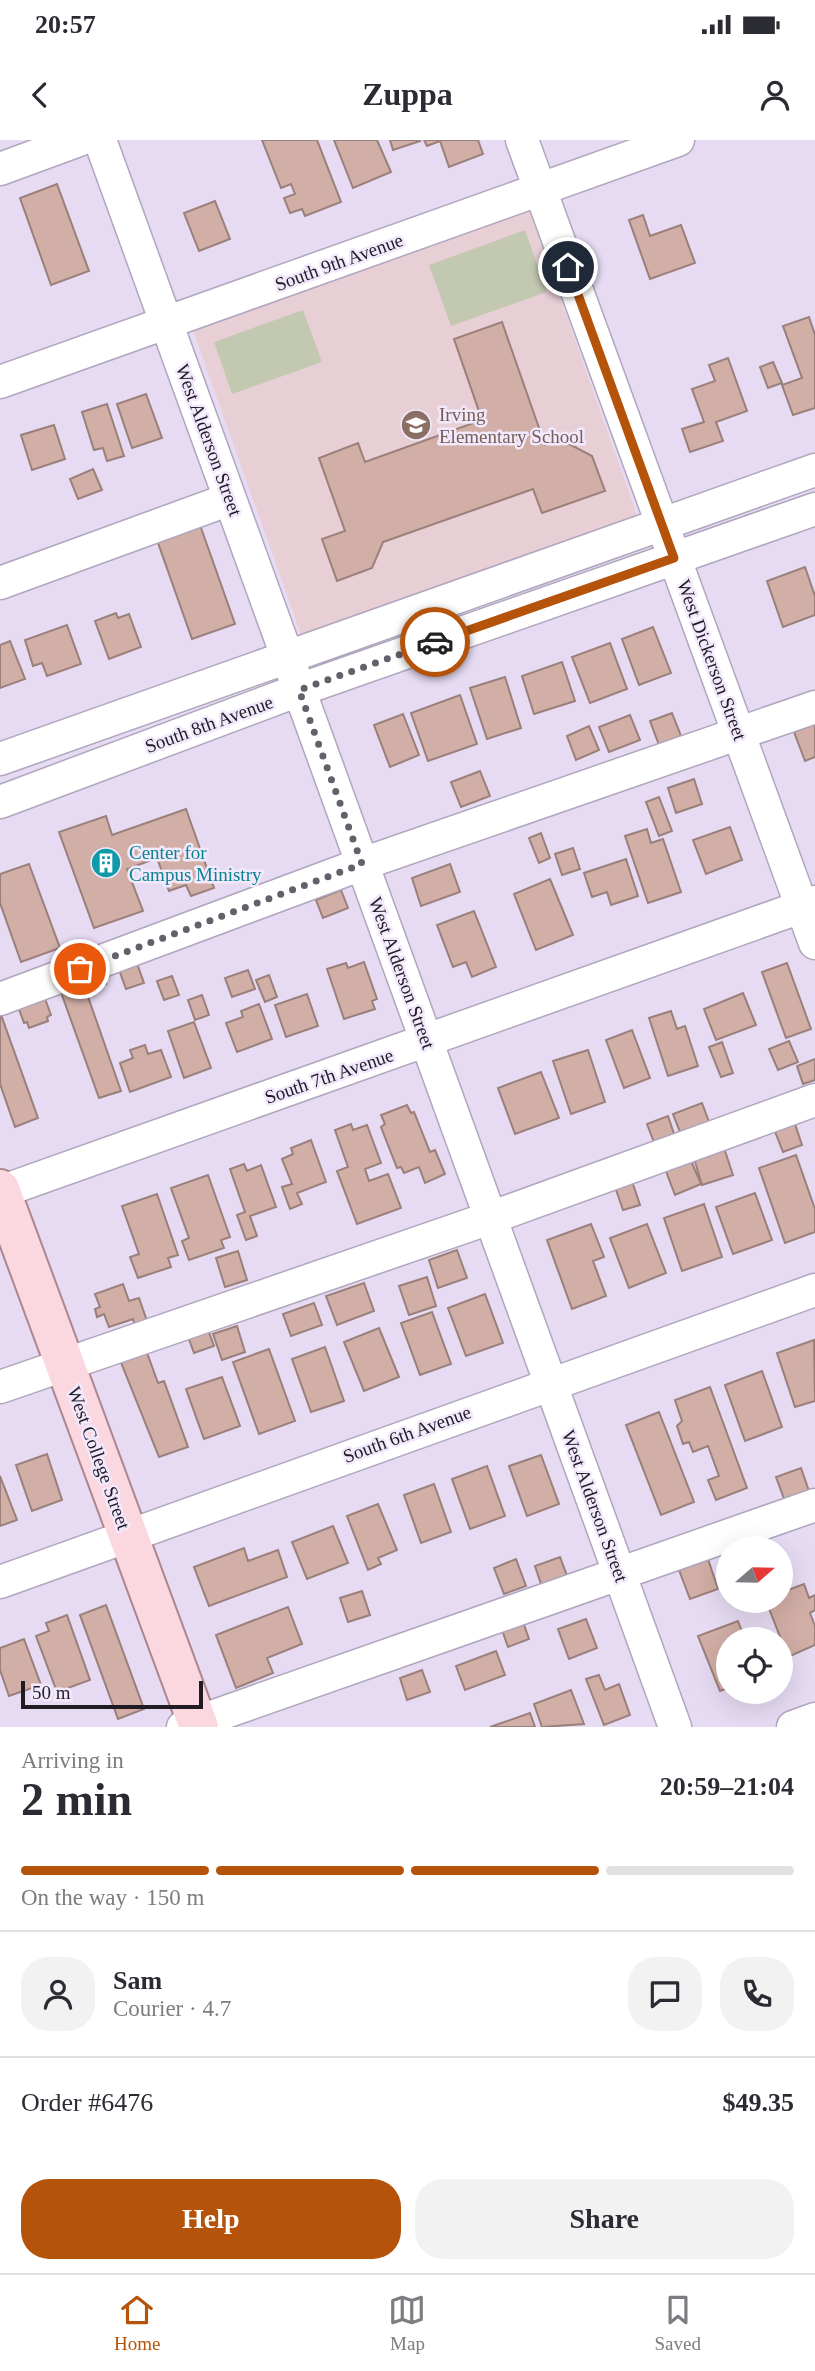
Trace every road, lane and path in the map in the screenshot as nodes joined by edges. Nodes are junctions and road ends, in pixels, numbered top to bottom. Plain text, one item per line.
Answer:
1 (79, 140) edge
2 (100, 140) edge
3 (522, 140) edge
4 (678, 140) edge
5 (0, 169) edge
6 (540, 189) junction
7 (167, 324) junction
8 (0, 382) edge
9 (815, 470) edge
10 (230, 499) junction
11 (815, 509) edge
12 (663, 526) junction
13 (674, 558) junction
14 (0, 583) edge
15 (287, 656) junction
16 (299, 690) junction
17 (815, 707) edge
18 (739, 734) junction
19 (0, 759) edge
20 (0, 802) edge
21 (362, 864) junction
22 (808, 904) edge
23 (815, 943) edge
24 (0, 999) edge
25 (426, 1041) junction
26 (815, 1100) edge
27 (0, 1191) edge
28 (490, 1218) junction
29 (815, 1290) edge
30 (65, 1363) junction
31 (550, 1383) junction
32 (0, 1387) edge
33 (815, 1505) edge
34 (127, 1534) junction
35 (619, 1574) junction
36 (0, 1582) edge
37 (815, 1719) edge
38 (193, 1725) edge
39 (675, 1727) edge
40 (793, 1727) edge

1 - 5 street
2 - 7 street, West Alderson Street
3 - 6 street, West Dickerson Street
4 - 6 street, South 9th Avenue
6 - 7 street, South 9th Avenue
6 - 12 street, West Dickerson Street
7 - 8 street, South 9th Avenue
7 - 10 street, West Alderson Street
9 - 12 street, South 8th Avenue
10 - 14 street
10 - 15 street, West Alderson Street
11 - 13 street, South 8th Avenue
12 - 13 street, West Dickerson Street
12 - 15 street, South 8th Avenue
13 - 16 street, South 8th Avenue
13 - 18 street, West Dickerson Street
15 - 16 street, West Alderson Street
15 - 19 street, South 8th Avenue
16 - 20 street, South 8th Avenue
16 - 21 street, West Alderson Street
17 - 18 street
18 - 21 street
18 - 22 street, West Dickerson Street
21 - 24 street
21 - 25 street, West Alderson Street
22 - 23 street, West Dickerson Street
22 - 25 street, South 7th Avenue
25 - 27 street, South 7th Avenue
25 - 28 street, West Alderson Street
26 - 28 street
27 - 30 main road, West College Street
28 - 30 street
28 - 31 street, West Alderson Street
29 - 31 street, South 6th Avenue
30 - 32 street
30 - 34 main road, West College Street
31 - 34 street, South 6th Avenue
31 - 35 street, West Alderson Street
33 - 35 street
34 - 36 street, South 6th Avenue
34 - 38 main road, West College Street
35 - 38 street
35 - 39 street, West Alderson Street
37 - 40 street

